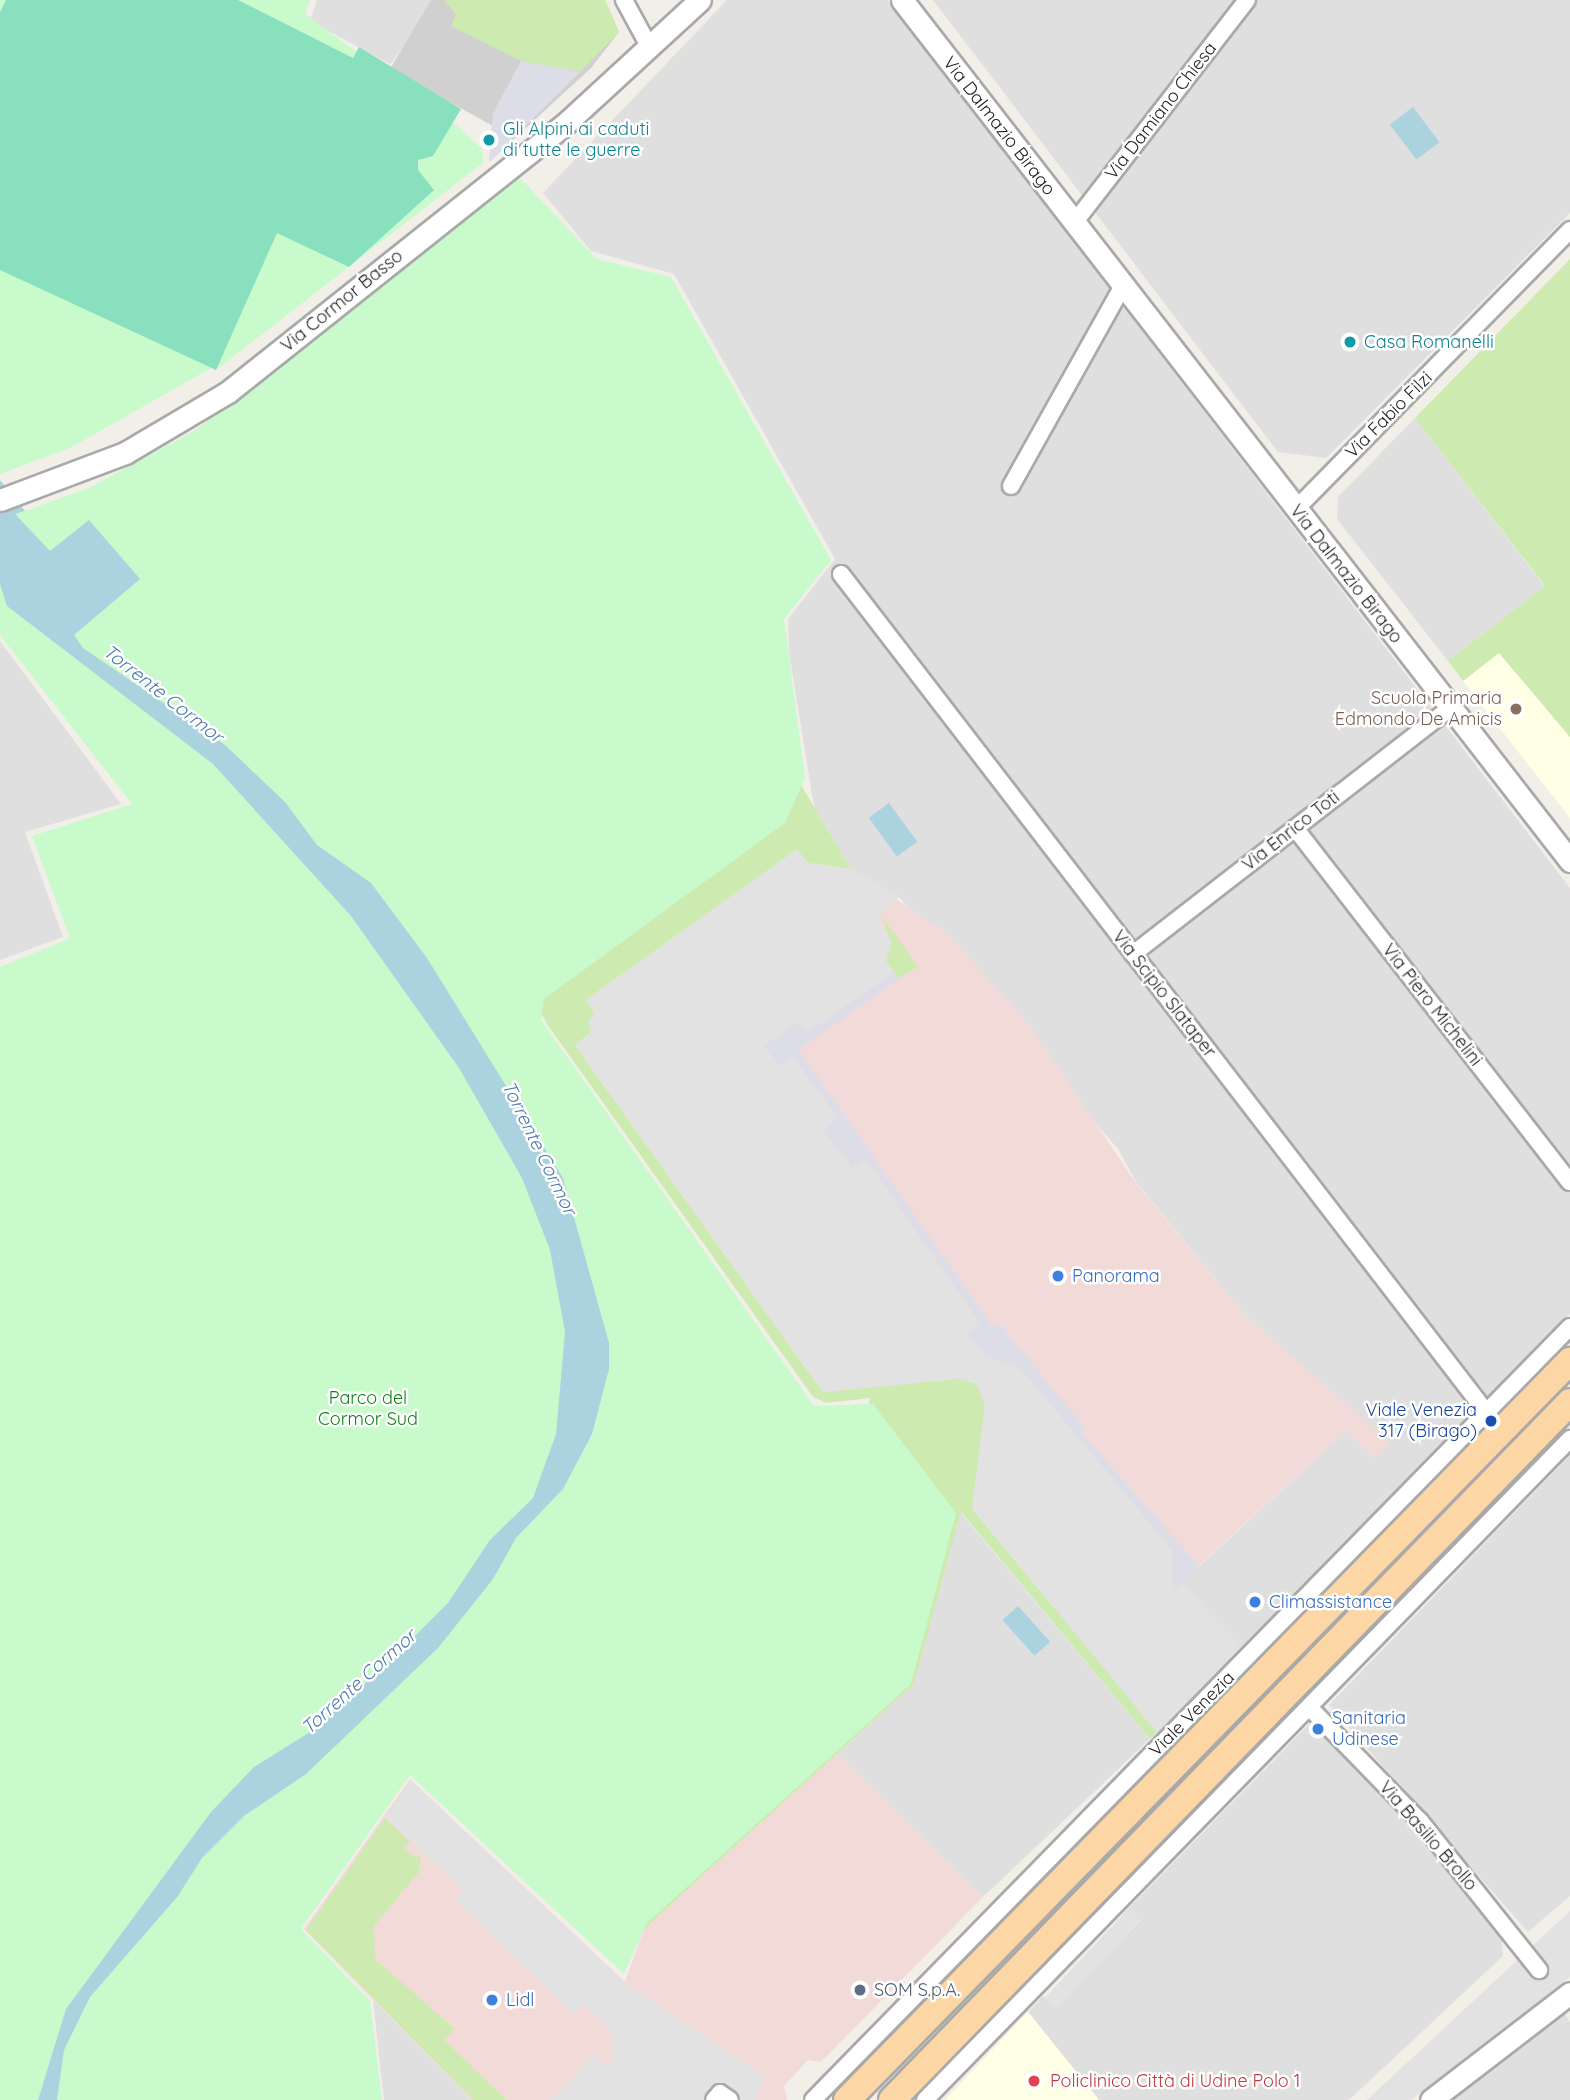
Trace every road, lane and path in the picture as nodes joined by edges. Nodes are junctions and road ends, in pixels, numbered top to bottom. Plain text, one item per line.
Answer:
1 (624, 0) edge
2 (701, 0) edge
3 (902, 0) edge
4 (1247, 0) edge
5 (649, 46) junction
6 (1074, 223) junction
7 (1570, 230) edge
8 (1123, 286) junction
9 (1011, 486) dead end
10 (0, 500) edge
11 (1296, 509) junction
12 (841, 575) dead end
13 (1450, 708) junction
14 (1294, 828) junction
15 (1570, 861) edge
16 (1133, 954) junction
17 (1570, 1182) edge
18 (1570, 1326) edge
19 (1570, 1361) edge
20 (1570, 1402) edge
21 (1486, 1412) junction
22 (1570, 1439) edge
23 (1309, 1707) junction
24 (1539, 1970) dead end
25 (1570, 1994) edge
26 (714, 2100) edge
27 (730, 2100) edge
28 (813, 2100) edge
29 (847, 2100) edge
30 (892, 2100) edge
31 (925, 2100) edge
32 (1431, 2100) edge

1 - 5 street
2 - 5 street, Via Cormor Basso
3 - 6 street, Via Dalmazio Birago
4 - 6 street, Via Damiano Chiesa
5 - 10 street, Via Cormor Basso
6 - 8 street, Via Dalmazio Birago
7 - 11 street, Via Fabio Filzi
8 - 9 street
8 - 11 street, Via Dalmazio Birago
11 - 13 street, Via Dalmazio Birago
12 - 16 street, Via Scipio Slataper
13 - 14 street, Via Enrico Toti
13 - 15 street, Via Dalmazio Birago
14 - 16 street, Via Enrico Toti
14 - 17 street, Via Piero Michelini
16 - 21 street, Via Scipio Slataper
18 - 21 street, Viale Venezia
19 - 29 main road, Viale Venezia
20 - 30 main road
21 - 28 street, Viale Venezia
22 - 23 street
23 - 24 street, Via Basilio Brollo
23 - 31 street
25 - 32 street
26 - 27 street

